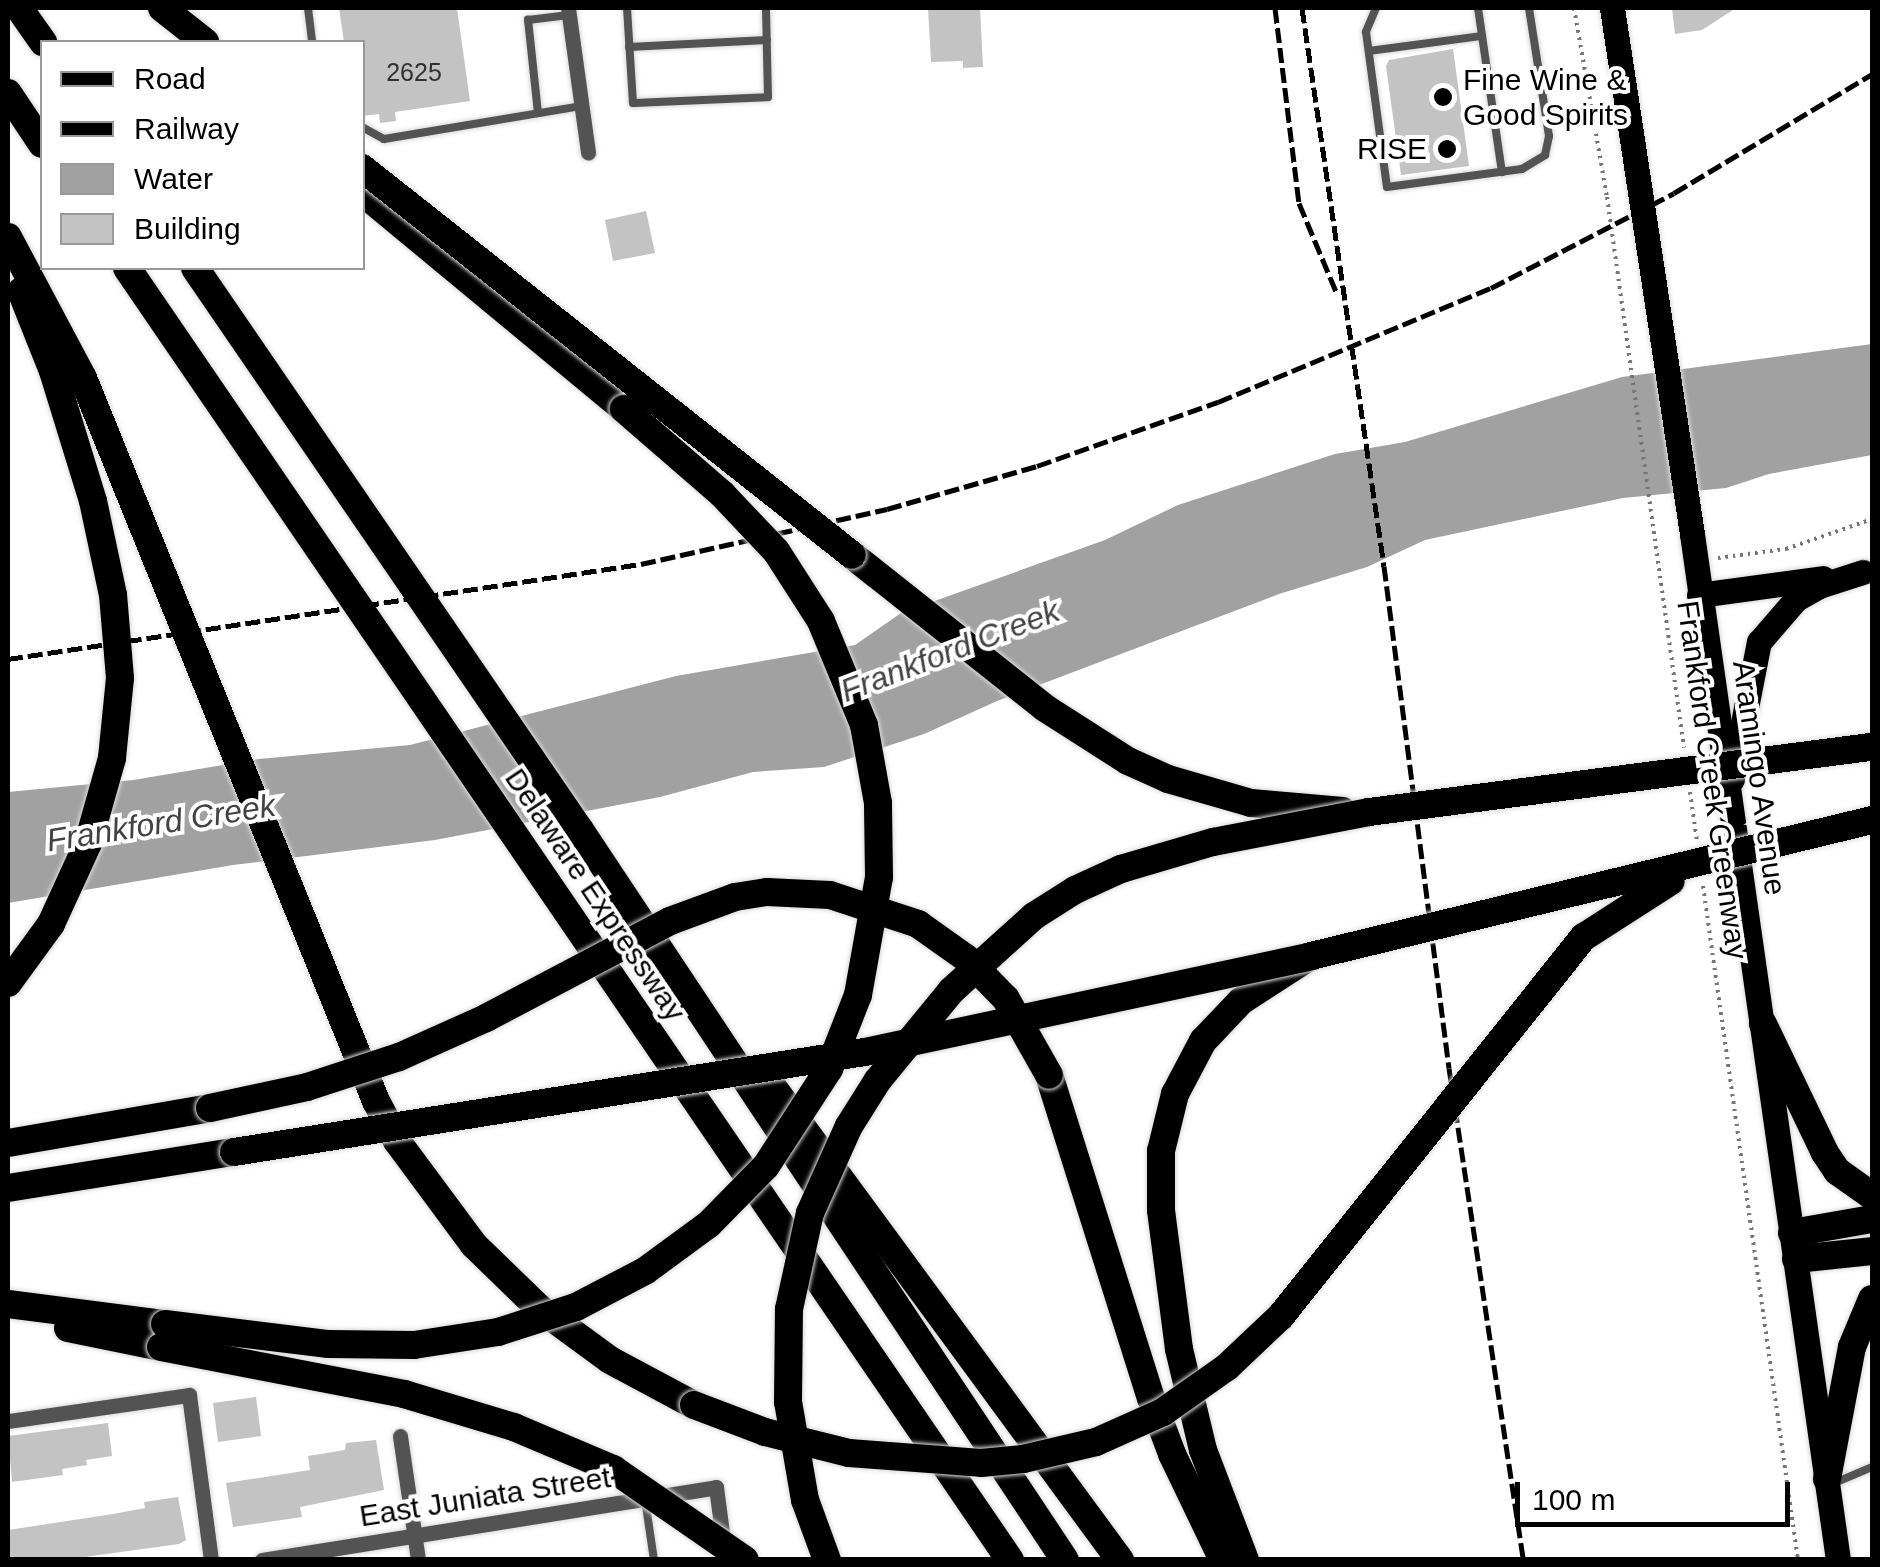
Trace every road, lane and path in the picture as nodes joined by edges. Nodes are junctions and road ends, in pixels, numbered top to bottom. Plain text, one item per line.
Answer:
1 (20, 8) edge
2 (308, 8) edge
3 (626, 8) edge
4 (766, 8) edge
5 (1376, 8) edge
6 (1478, 8) edge
7 (1529, 8) edge
8 (1574, 8) edge
9 (1612, 8) edge
10 (157, 10) edge
11 (569, 11) edge
12 (1482, 36) junction
13 (42, 40) edge
14 (181, 40) edge
15 (202, 40) edge
16 (312, 40) edge
17 (767, 40) junction
18 (629, 47) junction
19 (1369, 51) junction
20 (8, 93) edge
21 (582, 106) junction
22 (538, 113) junction
23 (365, 129) edge
24 (40, 141) edge
25 (588, 153) dead end
26 (365, 170) edge
27 (1502, 172) junction
28 (365, 194) edge
29 (8, 237) edge
30 (8, 259) edge
31 (127, 270) edge
32 (197, 270) edge
33 (1872, 519) edge
34 (1737, 556) dead end
35 (1868, 572) edge
36 (1700, 595) junction
37 (1871, 747) edge
38 (1686, 763) dead end
39 (1689, 782) dead end
40 (1728, 799) junction
41 (1369, 812) junction
42 (1872, 820) edge
43 (580, 830) junction
44 (1702, 865) junction
45 (1311, 956) junction
46 (8, 983) edge
47 (1763, 1024) junction
48 (8, 1144) edge
49 (8, 1188) edge
50 (1872, 1196) edge
51 (1872, 1219) edge
52 (1794, 1246) junction
53 (1872, 1251) edge
54 (1872, 1299) edge
55 (8, 1304) edge
56 (8, 1317) edge
57 (163, 1336) junction
58 (8, 1421) edge
59 (400, 1436) dead end
60 (1872, 1467) edge
61 (1828, 1483) junction
62 (645, 1499) junction
63 (414, 1538) junction
64 (211, 1560) edge
65 (262, 1560) edge
66 (418, 1560) edge
67 (654, 1560) edge
68 (726, 1560) edge
69 (745, 1560) edge
70 (827, 1560) edge
71 (1010, 1560) edge
72 (1065, 1560) edge
73 (1120, 1560) edge
74 (1222, 1560) edge
75 (1245, 1560) edge
76 (1798, 1560) edge
77 (1838, 1560) edge

1 - 13 highway
2 - 16 lane
3 - 18 lane
4 - 17 lane
5 - 19 lane
6 - 12 lane
7 - 27 lane
8 - 38 path, Frankford Creek Greenway
9 - 36 main road, Aramingo Avenue
10 - 14 highway
10 - 15 highway
11 - 21 street
11 - 22 lane
12 - 19 lane
12 - 27 lane
17 - 18 lane
17 - 18 lane
19 - 27 lane
20 - 24 highway
21 - 22 lane
21 - 25 street
22 - 23 lane
26 - 41 highway, bridge
28 - 57 highway, bridge
29 - 44 highway, bridge
30 - 46 highway
31 - 71 highway, Delaware Expressway
32 - 43 highway, Delaware Expressway
33 - 34 path
35 - 36 main road
35 - 40 main road
36 - 40 main road, Aramingo Avenue
37 - 41 highway, bridge
39 - 44 path, Frankford Creek Greenway
40 - 47 main road, Aramingo Avenue
41 - 70 highway, bridge
42 - 44 highway, bridge
43 - 72 highway, Delaware Expressway
43 - 73 highway
44 - 45 highway, bridge
44 - 76 path, Frankford Creek Greenway
45 - 49 highway, bridge
45 - 75 highway, bridge
47 - 50 highway
47 - 52 main road, Aramingo Avenue
48 - 74 highway, bridge
51 - 52 highway
52 - 53 highway
52 - 61 main road, Aramingo Avenue
54 - 61 highway
55 - 57 highway
56 - 57 highway
57 - 69 highway, bridge
58 - 64 street
59 - 63 street
60 - 61 lane
61 - 77 main road, Aramingo Avenue
62 - 63 street, East Juniata Street
62 - 67 lane
62 - 68 street, East Juniata Street
63 - 65 street, East Juniata Street
63 - 66 street

